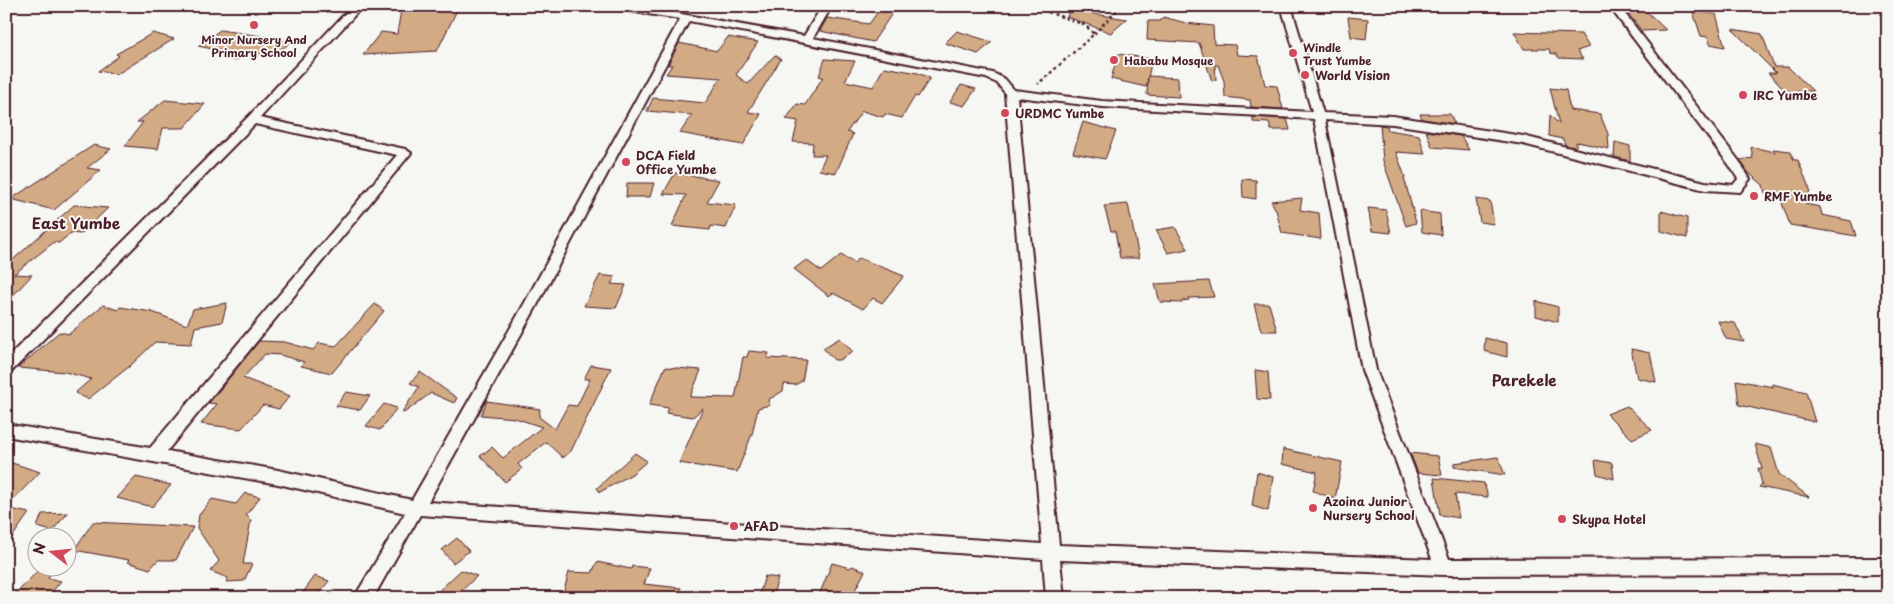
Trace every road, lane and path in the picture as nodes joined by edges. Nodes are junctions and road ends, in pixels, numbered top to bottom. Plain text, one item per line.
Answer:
1 (358, 6) edge
2 (616, 6) edge
3 (827, 6) edge
4 (1032, 6) edge
5 (1126, 6) edge
6 (1286, 6) edge
7 (1614, 6) edge
8 (686, 16) junction
9 (1094, 34) junction
10 (807, 40) junction
11 (1011, 93) junction
12 (1319, 116) junction
13 (252, 120) junction
14 (6, 368) edge
15 (6, 430) edge
16 (154, 455) junction
17 (416, 508) junction
18 (1052, 552) junction
19 (1888, 566) edge
20 (1444, 567) junction
21 (362, 598) edge
22 (1055, 598) edge

1 - 13 street
2 - 8 street
3 - 10 street
4 - 9 path
5 - 9 path
6 - 12 street
7 - 12 street
8 - 10 street
8 - 17 street
9 - 11 path
10 - 11 street
11 - 12 street
11 - 18 street
12 - 20 street
13 - 14 street
13 - 16 street
15 - 16 street
16 - 17 street
17 - 18 street
17 - 21 street
18 - 20 street
18 - 22 street
19 - 20 street

